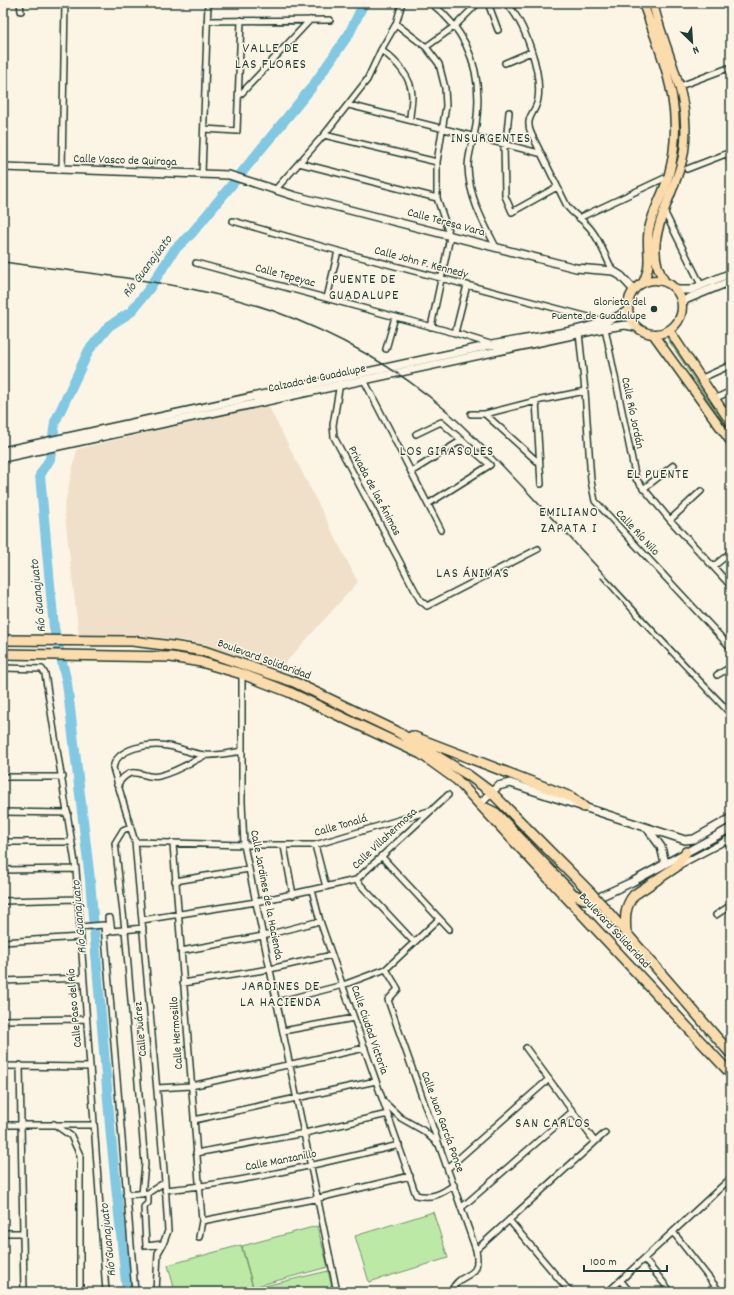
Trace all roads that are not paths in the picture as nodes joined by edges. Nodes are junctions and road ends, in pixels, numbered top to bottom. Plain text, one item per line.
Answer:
1 (20, 3) edge
2 (65, 3) edge
3 (208, 3) edge
4 (402, 3) edge
5 (431, 3) edge
6 (478, 3) edge
7 (488, 3) edge
8 (506, 3) edge
9 (643, 3) edge
10 (652, 3) edge
11 (21, 11) dead end
12 (241, 20) junction
13 (310, 20) junction
14 (330, 20) dead end
15 (207, 21) junction
16 (396, 24) junction
17 (455, 26) junction
18 (498, 30) dead end
19 (426, 47) junction
20 (381, 50) junction
21 (531, 52) junction
22 (505, 63) dead end
23 (731, 67) edge
24 (680, 86) junction
25 (238, 96) junction
26 (349, 105) junction
27 (510, 112) dead end
28 (410, 119) junction
29 (443, 128) junction
30 (204, 129) junction
31 (324, 135) junction
32 (474, 136) junction
33 (505, 143) junction
34 (540, 153) junction
35 (729, 153) edge
36 (437, 162) junction
37 (731, 162) edge
38 (299, 163) junction
39 (3, 167) edge
40 (62, 169) junction
41 (687, 169) dead end
42 (202, 174) junction
43 (669, 176) junction
44 (246, 181) joint
45 (557, 187) junction
46 (275, 190) junction
47 (437, 198) junction
48 (664, 211) junction
49 (578, 218) junction
50 (233, 221) dead end
51 (450, 237) junction
52 (496, 247) junction
53 (338, 251) junction
54 (196, 263) dead end
55 (613, 271) junction
56 (731, 273) edge
57 (442, 279) junction
58 (731, 281) edge
59 (665, 282) junction
60 (643, 283) junction
61 (467, 285) junction
62 (701, 285) junction
63 (634, 290) junction
64 (676, 290) junction
65 (327, 298) junction
66 (682, 303) junction
67 (628, 310) junction
68 (395, 317) junction
69 (605, 325) junction
70 (431, 327) junction
71 (636, 327) junction
72 (669, 330) junction
73 (455, 333) junction
74 (579, 333) junction
75 (653, 334) junction
76 (493, 344) junction
77 (386, 349) dead end
78 (506, 349) junction
79 (731, 365) edge
80 (700, 379) junction
81 (364, 380) junction
82 (340, 382) junction
83 (585, 391) junction
84 (731, 391) edge
85 (714, 399) junction
86 (536, 401) junction
87 (471, 414) dead end
88 (485, 414) junction
89 (731, 423) edge
90 (416, 434) dead end
91 (462, 440) junction
92 (731, 442) edge
93 (34, 447) junction
94 (3, 451) edge
95 (3, 458) edge
96 (540, 463) junction
97 (674, 464) dead end
98 (411, 472) junction
99 (541, 484) dead end
100 (643, 489) junction
101 (701, 491) dead end
102 (428, 504) junction
103 (670, 520) junction
104 (441, 530) dead end
105 (538, 549) dead end
106 (731, 552) edge
107 (714, 566) junction
108 (731, 586) edge
109 (3, 640) edge
110 (731, 648) edge
111 (3, 654) edge
112 (244, 664) junction
113 (731, 667) edge
114 (3, 668) edge
115 (242, 674) junction
116 (717, 675) dead end
117 (396, 730) junction
118 (242, 751) junction
119 (205, 755) junction
120 (3, 777) edge
121 (62, 777) junction
122 (117, 785) junction
123 (491, 792) junction
124 (448, 795) dead end
125 (479, 805) junction
126 (584, 807) junction
127 (430, 811) junction
128 (3, 812) edge
129 (68, 813) junction
130 (731, 818) edge
131 (130, 827) junction
132 (731, 828) edge
133 (648, 829) junction
134 (729, 839) edge
135 (3, 842) edge
136 (71, 842) junction
137 (135, 842) junction
138 (173, 844) junction
139 (315, 845) junction
140 (731, 845) edge
141 (244, 846) junction
142 (284, 846) junction
143 (700, 846) junction
144 (686, 852) junction
145 (704, 853) junction
146 (381, 856) junction
147 (665, 863) junction
148 (676, 867) junction
149 (76, 869) junction
150 (249, 869) junction
151 (3, 870) edge
152 (356, 880) junction
153 (175, 881) junction
154 (326, 887) junction
155 (312, 890) junction
156 (293, 895) junction
157 (77, 899) junction
158 (596, 899) junction
159 (3, 901) edge
160 (256, 902) junction
161 (731, 905) edge
162 (716, 914) dead end
163 (178, 915) junction
164 (439, 919) junction
165 (142, 920) junction
166 (320, 921) junction
167 (79, 927) junction
168 (143, 928) junction
169 (448, 929) dead end
170 (125, 930) junction
171 (114, 931) junction
172 (105, 933) junction
173 (626, 934) junction
174 (262, 936) junction
175 (80, 937) junction
176 (106, 941) junction
177 (3, 942) edge
178 (414, 942) junction
179 (181, 951) junction
180 (332, 954) junction
181 (270, 969) junction
182 (386, 969) junction
183 (83, 978) junction
184 (3, 981) edge
185 (183, 983) junction
186 (342, 985) junction
187 (277, 1002) junction
188 (86, 1018) junction
189 (354, 1018) junction
190 (3, 1020) edge
191 (283, 1031) junction
192 (365, 1048) junction
193 (526, 1048) dead end
194 (731, 1054) edge
195 (20, 1065) junction
196 (290, 1065) junction
197 (3, 1066) edge
198 (90, 1066) junction
199 (731, 1074) edge
200 (549, 1079) junction
201 (376, 1081) junction
202 (191, 1086) junction
203 (156, 1088) junction
204 (298, 1099) junction
205 (383, 1101) junction
206 (573, 1111) junction
207 (388, 1114) junction
208 (194, 1120) junction
209 (21, 1124) junction
210 (54, 1124) junction
211 (3, 1125) edge
212 (94, 1125) junction
213 (605, 1132) dead end
214 (305, 1133) junction
215 (595, 1142) junction
216 (399, 1145) junction
217 (440, 1146) junction
218 (196, 1153) junction
219 (311, 1166) junction
220 (448, 1168) junction
221 (410, 1176) junction
222 (731, 1178) edge
223 (165, 1182) junction
224 (454, 1185) junction
225 (199, 1187) junction
226 (165, 1190) junction
227 (145, 1193) junction
228 (126, 1195) junction
229 (319, 1198) junction
230 (462, 1208) junction
231 (510, 1220) junction
232 (202, 1221) junction
233 (674, 1232) junction
234 (3, 1233) edge
235 (22, 1233) junction
236 (199, 1237) dead end
237 (163, 1244) junction
238 (476, 1250) junction
239 (644, 1259) junction
240 (621, 1281) junction
241 (24, 1292) edge
242 (80, 1292) edge
243 (106, 1292) edge
244 (136, 1292) edge
245 (156, 1292) edge
246 (337, 1292) edge
247 (451, 1292) edge
248 (570, 1292) edge
249 (608, 1292) edge
250 (630, 1292) edge
251 (671, 1292) edge
252 (720, 1292) edge

1 - 11 street
2 - 40 street
3 - 15 street
4 - 16 street
5 - 17 street
6 - 17 street
7 - 18 street
8 - 21 street
9 - 43 main road
10 - 24 main road
12 - 13 street
12 - 15 street
12 - 25 street
13 - 14 street
13 - 25 street
15 - 30 street
16 - 19 street
16 - 20 street
17 - 19 street
17 - 32 street
19 - 29 street
20 - 26 street
20 - 28 street
21 - 22 street
21 - 34 street
23 - 24 street
24 - 48 main road
25 - 30 street
26 - 28 street
26 - 31 street
27 - 33 street
28 - 29 street
29 - 32 street
29 - 36 street
30 - 42 street
31 - 36 street
31 - 38 street
32 - 33 street
32 - 52 street
33 - 34 street
33 - 45 street
34 - 45 street
35 - 37 street
35 - 41 street
36 - 47 street
38 - 46 street
38 - 47 street
39 - 40 street, Calle Vasco de Quiroga
40 - 42 street, Calle Vasco de Quiroga
42 - 44 street, Calle Vasco de Quiroga
43 - 49 street
43 - 60 main road
44 - 46 street, Calle Teresa Vara
45 - 49 street
46 - 51 street, Calle Teresa Vara
47 - 51 street
48 - 59 main road
48 - 62 street
49 - 55 street
50 - 53 street, Calle John F. Kennedy
51 - 52 street, Calle Teresa Vara
51 - 57 street
52 - 55 street, Calle Teresa Vara
53 - 57 street, Calle John F. Kennedy
53 - 65 street
54 - 65 street, Calle Tepeyac
55 - 63 street
56 - 62 street
57 - 61 street, Calle John F. Kennedy
57 - 70 street
58 - 66 street
59 - 60 main road
59 - 64 main road
60 - 63 main road
61 - 69 street, Calle John F. Kennedy
61 - 73 street
62 - 64 street
63 - 67 main road
64 - 66 main road
65 - 68 street, Calle Tepeyac
66 - 72 main road
67 - 69 street, Calzada de Guadalupe
67 - 71 main road
68 - 70 street, Calle Tepeyac
68 - 77 street
69 - 71 street, Calzada de Guadalupe
69 - 74 street, Calzada de Guadalupe
69 - 76 street, Calzada de Guadalupe
69 - 100 street, Calle Río Jordán
70 - 73 street, Calle Tepeyac
71 - 75 main road
72 - 75 main road
72 - 80 main road
73 - 76 street, Calle Tepeyac
74 - 78 street, Calzada de Guadalupe
74 - 83 street, Calle Río Nilo
75 - 92 main road
76 - 78 street, Calle Tepeyac
76 - 82 street, Calzada de Guadalupe
78 - 81 street, Calzada de Guadalupe
79 - 80 street
80 - 85 main road
81 - 82 street, Calzada de Guadalupe
81 - 98 street
82 - 93 street, Calzada de Guadalupe
82 - 105 street, Privada de las Ánimas
83 - 86 street
83 - 110 street, Calle Río Nilo
84 - 85 street
85 - 89 main road
86 - 88 street
86 - 96 street
87 - 88 street
88 - 96 street
90 - 91 street
91 - 98 street
91 - 102 street
93 - 94 street, Calzada de Guadalupe
93 - 95 street, Calzada de Guadalupe
96 - 99 street
97 - 100 street
98 - 102 street
100 - 103 street, Calle Río Jordán
101 - 103 street
102 - 104 street
103 - 107 street, Calle Río Jordán
106 - 107 street
107 - 108 street, Calle Río Jordán
109 - 112 highway, Boulevard Solidaridad
111 - 115 highway, Boulevard Solidaridad
112 - 115 street, Calle Jardines de la Hacienda
112 - 117 highway, Boulevard Solidaridad
113 - 116 street
114 - 121 street, Calle Paso del Río
115 - 118 street, Calle Jardines de la Hacienda
115 - 125 highway, Boulevard Solidaridad
117 - 123 highway, Boulevard Solidaridad
117 - 126 highway
118 - 119 street
118 - 141 street, Calle Jardines de la Hacienda
119 - 122 street
119 - 122 street, Calle Juárez
120 - 121 street
121 - 129 street, Calle Paso del Río
122 - 131 street, Calle Juárez
123 - 125 street
123 - 126 street
123 - 158 highway, Boulevard Solidaridad
124 - 127 street, Calle Villahermosa
125 - 158 highway
125 - 199 highway, Boulevard Solidaridad
126 - 133 street
127 - 139 street, Calle Tonalá
127 - 146 street, Calle Villahermosa
128 - 129 street
129 - 136 street, Calle Paso del Río
130 - 133 street
131 - 137 street, Calle Juárez
131 - 170 street
132 - 143 street
133 - 147 street
134 - 140 street
134 - 145 street
135 - 136 street
136 - 149 street, Calle Paso del Río
137 - 138 street, Calle Tonalá
137 - 165 street, Calle Juárez
138 - 141 street, Calle Tonalá
138 - 153 street, Calle Hermosillo
139 - 142 street, Calle Tonalá
139 - 154 street
141 - 142 street, Calle Tonalá
141 - 150 street, Calle Jardines de la Hacienda
142 - 156 street
143 - 144 street
143 - 145 street
144 - 147 street
144 - 148 highway
145 - 148 street
146 - 152 street, Calle Villahermosa
146 - 164 street
147 - 158 street
148 - 173 highway
149 - 151 street
149 - 157 street, Calle Paso del Río
150 - 153 street
150 - 160 street, Calle Jardines de la Hacienda
152 - 154 street, Calle Villahermosa
152 - 178 street
153 - 163 street, Calle Hermosillo
154 - 155 street, Calle Villahermosa
155 - 156 street, Calle Villahermosa
155 - 166 street, Calle Ciudad Victoria
156 - 160 street, Calle Villahermosa
157 - 159 street
157 - 167 street, Calle Paso del Río
158 - 173 highway, Boulevard Solidaridad
160 - 163 street, Calle Villahermosa
160 - 174 street, Calle Jardines de la Hacienda
161 - 162 street
163 - 165 street, Calle Villahermosa
163 - 179 street, Calle Hermosillo
164 - 169 street
164 - 178 street
165 - 168 street, Calle Juárez
166 - 174 street
166 - 180 street, Calle Ciudad Victoria
167 - 172 street
167 - 175 street, Calle Paso del Río
168 - 170 street
168 - 203 street, Calle Juárez
170 - 171 street
170 - 227 street
171 - 172 street
171 - 176 street
172 - 176 street
173 - 194 highway, Boulevard Solidaridad
174 - 179 street
174 - 181 street, Calle Jardines de la Hacienda
175 - 177 street
175 - 183 street, Calle Paso del Río
176 - 228 street
178 - 182 street
179 - 185 street, Calle Hermosillo
180 - 181 street
180 - 186 street, Calle Ciudad Victoria
181 - 185 street
181 - 187 street, Calle Jardines de la Hacienda
182 - 186 street
182 - 217 street, Calle Juan García Ponce
183 - 184 street
183 - 188 street, Calle Paso del Río
185 - 202 street, Calle Hermosillo
186 - 187 street
186 - 189 street, Calle Ciudad Victoria
187 - 191 street, Calle Jardines de la Hacienda
188 - 190 street
188 - 198 street, Calle Paso del Río
189 - 191 street
189 - 192 street, Calle Ciudad Victoria
191 - 196 street, Calle Jardines de la Hacienda
192 - 196 street
192 - 201 street, Calle Ciudad Victoria
193 - 200 street
195 - 197 street
195 - 198 street
195 - 209 street
196 - 202 street
196 - 204 street, Calle Jardines de la Hacienda
198 - 212 street, Calle Paso del Río
200 - 206 street
200 - 220 street
201 - 204 street
201 - 205 street, Calle Ciudad Victoria
202 - 203 street
202 - 208 street, Calle Hermosillo
203 - 223 street, Calle Juárez
204 - 208 street
204 - 214 street, Calle Jardines de la Hacienda
205 - 207 street, Calle Ciudad Victoria
205 - 217 street
206 - 215 street
206 - 230 street
207 - 214 street
207 - 216 street, Calle Ciudad Victoria
208 - 218 street, Calle Hermosillo
209 - 210 street
209 - 211 street
209 - 235 street
210 - 212 street
210 - 242 street
212 - 243 street, Calle Paso del Río
213 - 215 street
214 - 218 street
214 - 219 street, Calle Jardines de la Hacienda
215 - 231 street
216 - 219 street, Calle Manzanillo
216 - 221 street, Calle Ciudad Victoria
217 - 220 street, Calle Juan García Ponce
218 - 225 street, Calle Hermosillo
219 - 225 street, Calle Manzanillo
219 - 229 street, Calle Jardines de la Hacienda
220 - 224 street, Calle Juan García Ponce
221 - 224 street, Calle Ciudad Victoria
221 - 229 street
222 - 233 street
223 - 226 street, Calle Juárez
223 - 227 street
224 - 230 street, Calle Juan García Ponce
225 - 226 street, Calle Manzanillo
225 - 232 street, Calle Hermosillo
226 - 237 street, Calle Juárez
227 - 228 street
227 - 237 street
228 - 244 street
229 - 232 street
229 - 246 street, Calle Jardines de la Hacienda
230 - 238 street, Calle Juan García Ponce
231 - 238 street
231 - 248 street
232 - 236 street, Calle Hermosillo
233 - 239 street
233 - 252 street
234 - 235 street
235 - 241 street
237 - 245 street
238 - 247 street
239 - 240 street
239 - 251 street
240 - 249 street
240 - 250 street

